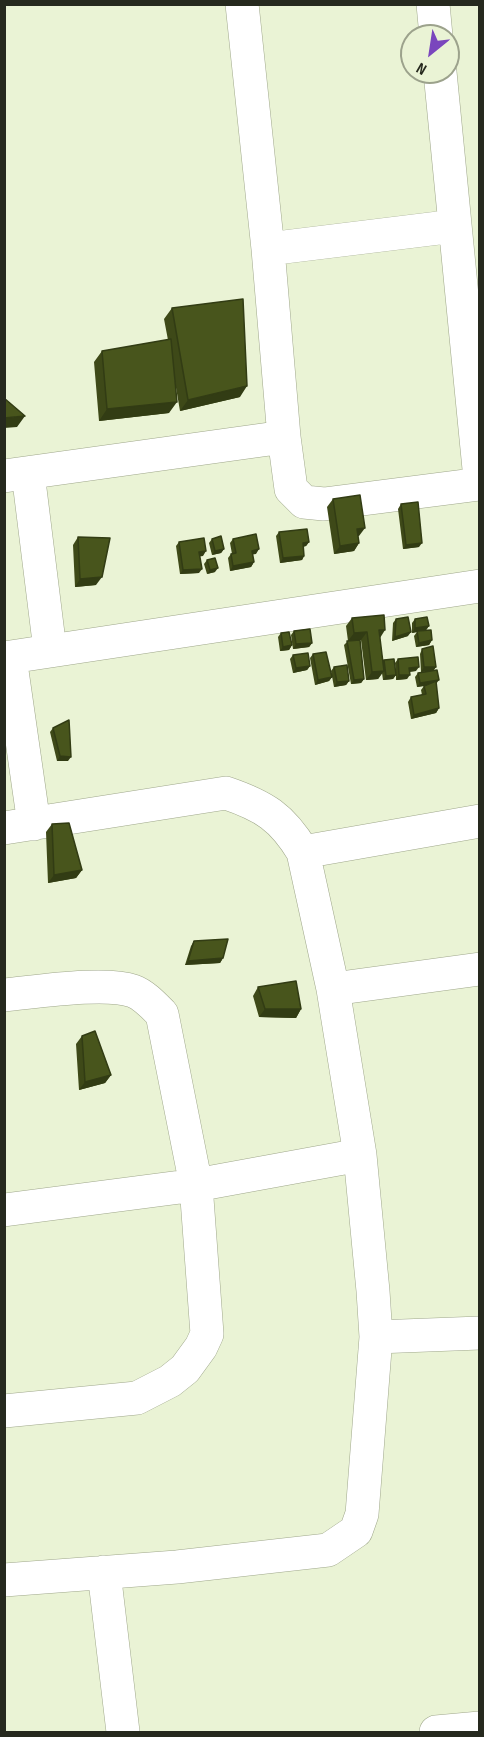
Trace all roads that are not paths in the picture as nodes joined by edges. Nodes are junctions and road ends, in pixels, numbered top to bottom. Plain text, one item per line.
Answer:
1 (242, 4) edge
2 (433, 4) edge
3 (435, 24) edge
4 (441, 84) edge
5 (455, 226) junction
6 (268, 249) junction
7 (284, 437) junction
8 (16, 475) edge
9 (480, 479) edge
10 (480, 484) edge
11 (480, 586) edge
12 (50, 650) junction
13 (7, 658) edge
14 (480, 821) edge
15 (19, 826) edge
16 (303, 852) junction
17 (480, 969) edge
18 (333, 989) junction
19 (4, 995) edge
20 (360, 1155) junction
21 (196, 1185) junction
22 (4, 1210) edge
23 (480, 1333) edge
24 (376, 1337) junction
25 (4, 1411) edge
26 (104, 1572) junction
27 (4, 1580) edge
28 (480, 1728) edge
29 (123, 1732) edge
30 (436, 1732) edge

1 - 6 street
2 - 3 street
4 - 5 street
5 - 6 street
5 - 9 street
6 - 7 street
7 - 8 street
7 - 10 street
8 - 12 street
11 - 12 street
12 - 13 street
13 - 15 street
14 - 16 street
15 - 16 street
16 - 18 street
17 - 18 street
18 - 20 street
19 - 21 street
20 - 21 street
20 - 24 street
21 - 22 street
21 - 25 street
23 - 24 street
24 - 26 street
26 - 27 street
26 - 29 street
28 - 30 street

